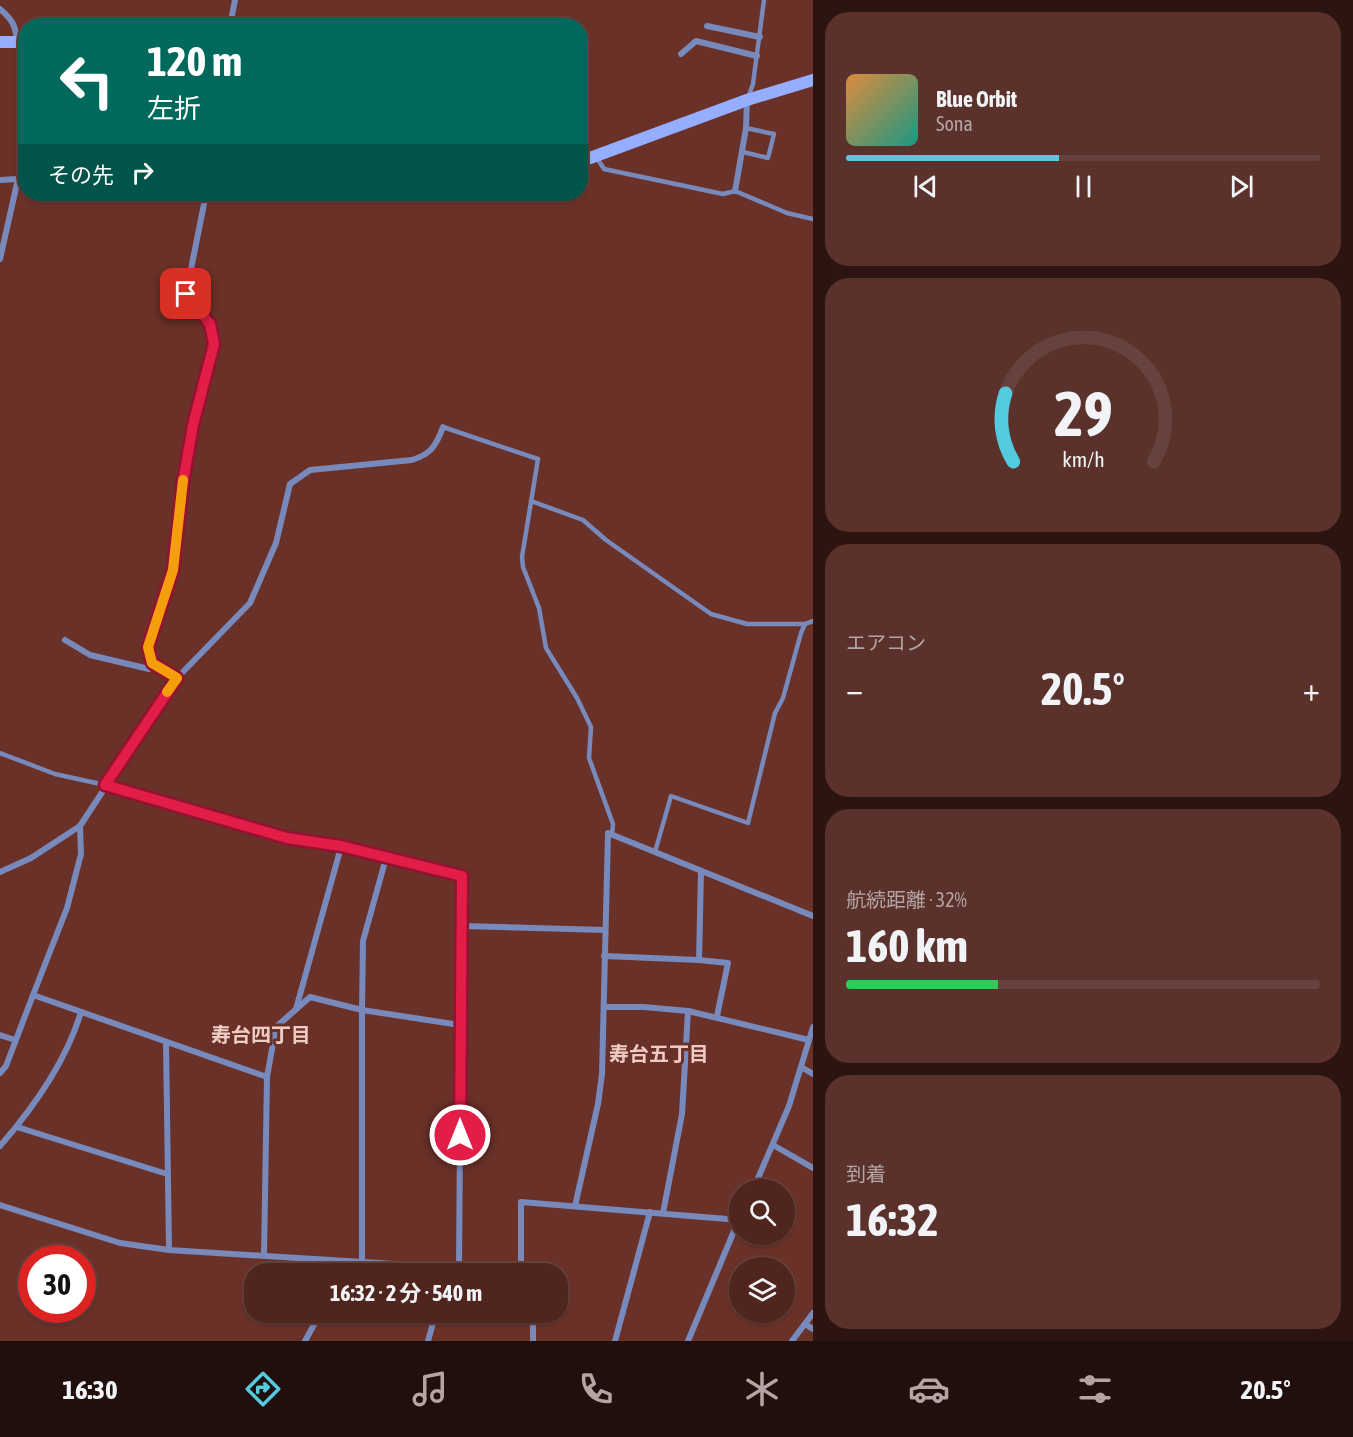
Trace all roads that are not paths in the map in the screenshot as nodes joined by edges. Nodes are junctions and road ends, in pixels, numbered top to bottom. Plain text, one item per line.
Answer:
1 (235, 0) edge
2 (764, 0) edge
3 (0, 9) edge
4 (232, 18) edge
5 (707, 26) dead end
6 (18, 34) edge
7 (760, 37) junction
8 (0, 42) edge
9 (18, 42) edge
10 (681, 54) dead end
11 (757, 56) junction
12 (813, 80) edge
13 (747, 100) junction
14 (746, 128) junction
15 (743, 152) junction
16 (596, 155) junction
17 (588, 157) edge
18 (0, 180) edge
19 (735, 191) junction
20 (205, 201) edge
21 (813, 219) edge
22 (0, 259) edge
23 (443, 427) joint
24 (531, 501) junction
25 (813, 621) edge
26 (805, 624) junction
27 (65, 640) dead end
28 (152, 663) junction
29 (177, 678) junction
30 (0, 753) edge
31 (105, 785) junction
32 (80, 826) junction
33 (612, 835) junction
34 (341, 846) junction
35 (655, 852) junction
36 (386, 858) junction
37 (701, 871) junction
38 (0, 872) edge
39 (813, 916) edge
40 (462, 926) junction
41 (605, 930) junction
42 (604, 956) junction
43 (699, 960) junction
44 (33, 995) junction
45 (604, 1007) junction
46 (296, 1009) junction
47 (362, 1010) junction
48 (688, 1011) junction
49 (81, 1012) junction
50 (717, 1016) junction
51 (460, 1025) junction
52 (813, 1027) edge
53 (0, 1035) edge
54 (15, 1040) junction
55 (809, 1040) junction
56 (166, 1041) junction
57 (801, 1067) junction
58 (0, 1072) edge
59 (813, 1074) edge
60 (267, 1077) junction
61 (16, 1127) junction
62 (773, 1145) junction
63 (0, 1146) edge
64 (813, 1168) edge
65 (167, 1174) junction
66 (758, 1179) edge
67 (0, 1205) edge
68 (575, 1206) junction
69 (650, 1212) junction
70 (663, 1213) junction
71 (729, 1218) edge
72 (729, 1243) edge
73 (169, 1250) junction
74 (264, 1255) junction
75 (348, 1262) joint
76 (363, 1262) junction
77 (374, 1263) edge
78 (459, 1263) edge
79 (521, 1263) edge
80 (813, 1313) edge
81 (315, 1323) edge
82 (433, 1323) edge
83 (533, 1323) edge
84 (805, 1324) junction
85 (813, 1329) edge
86 (305, 1341) edge
87 (428, 1341) edge
88 (533, 1341) edge
89 (615, 1341) edge
90 (688, 1341) edge
91 (792, 1341) edge

1 - 4 street
2 - 7 lane
3 - 6 street
5 - 7 street
7 - 11 lane
8 - 9 street
10 - 11 street
11 - 13 lane
12 - 13 street
13 - 14 street
13 - 16 street
14 - 15 street
14 - 15 lane
15 - 19 street
16 - 17 street
16 - 19 lane
18 - 22 street
19 - 21 lane
20 - 28 street
23 - 24 lane
23 - 29 street
24 - 26 lane
24 - 33 lane
25 - 26 lane
26 - 35 lane
27 - 28 street
28 - 29 street
29 - 31 street
30 - 31 lane
31 - 32 street
31 - 34 lane
32 - 38 street
32 - 44 street
33 - 35 street
33 - 41 street
34 - 36 street
34 - 46 street
35 - 37 street
36 - 40 street
36 - 47 street
37 - 39 street
37 - 43 street
40 - 41 street
40 - 51 street
41 - 42 street
42 - 43 street
42 - 45 street
43 - 50 street
44 - 49 street
44 - 54 street
45 - 48 street
45 - 68 street
46 - 47 street
46 - 60 street
47 - 51 street
47 - 76 street
48 - 50 street
48 - 70 street
49 - 56 street
49 - 61 street
50 - 55 street
51 - 78 street
52 - 55 street
53 - 54 street
54 - 58 street
55 - 57 street
56 - 60 street
56 - 65 street
57 - 59 street
57 - 62 street
60 - 74 street
61 - 63 street
61 - 65 street
62 - 64 street
62 - 66 street
65 - 73 street
67 - 73 street
68 - 69 street
68 - 79 street
69 - 70 street
69 - 89 street
70 - 71 street
72 - 90 street
73 - 74 street
74 - 75 street
75 - 76 street
76 - 77 street
80 - 84 street
81 - 86 street
82 - 87 street
83 - 88 street
84 - 85 street
84 - 91 street

